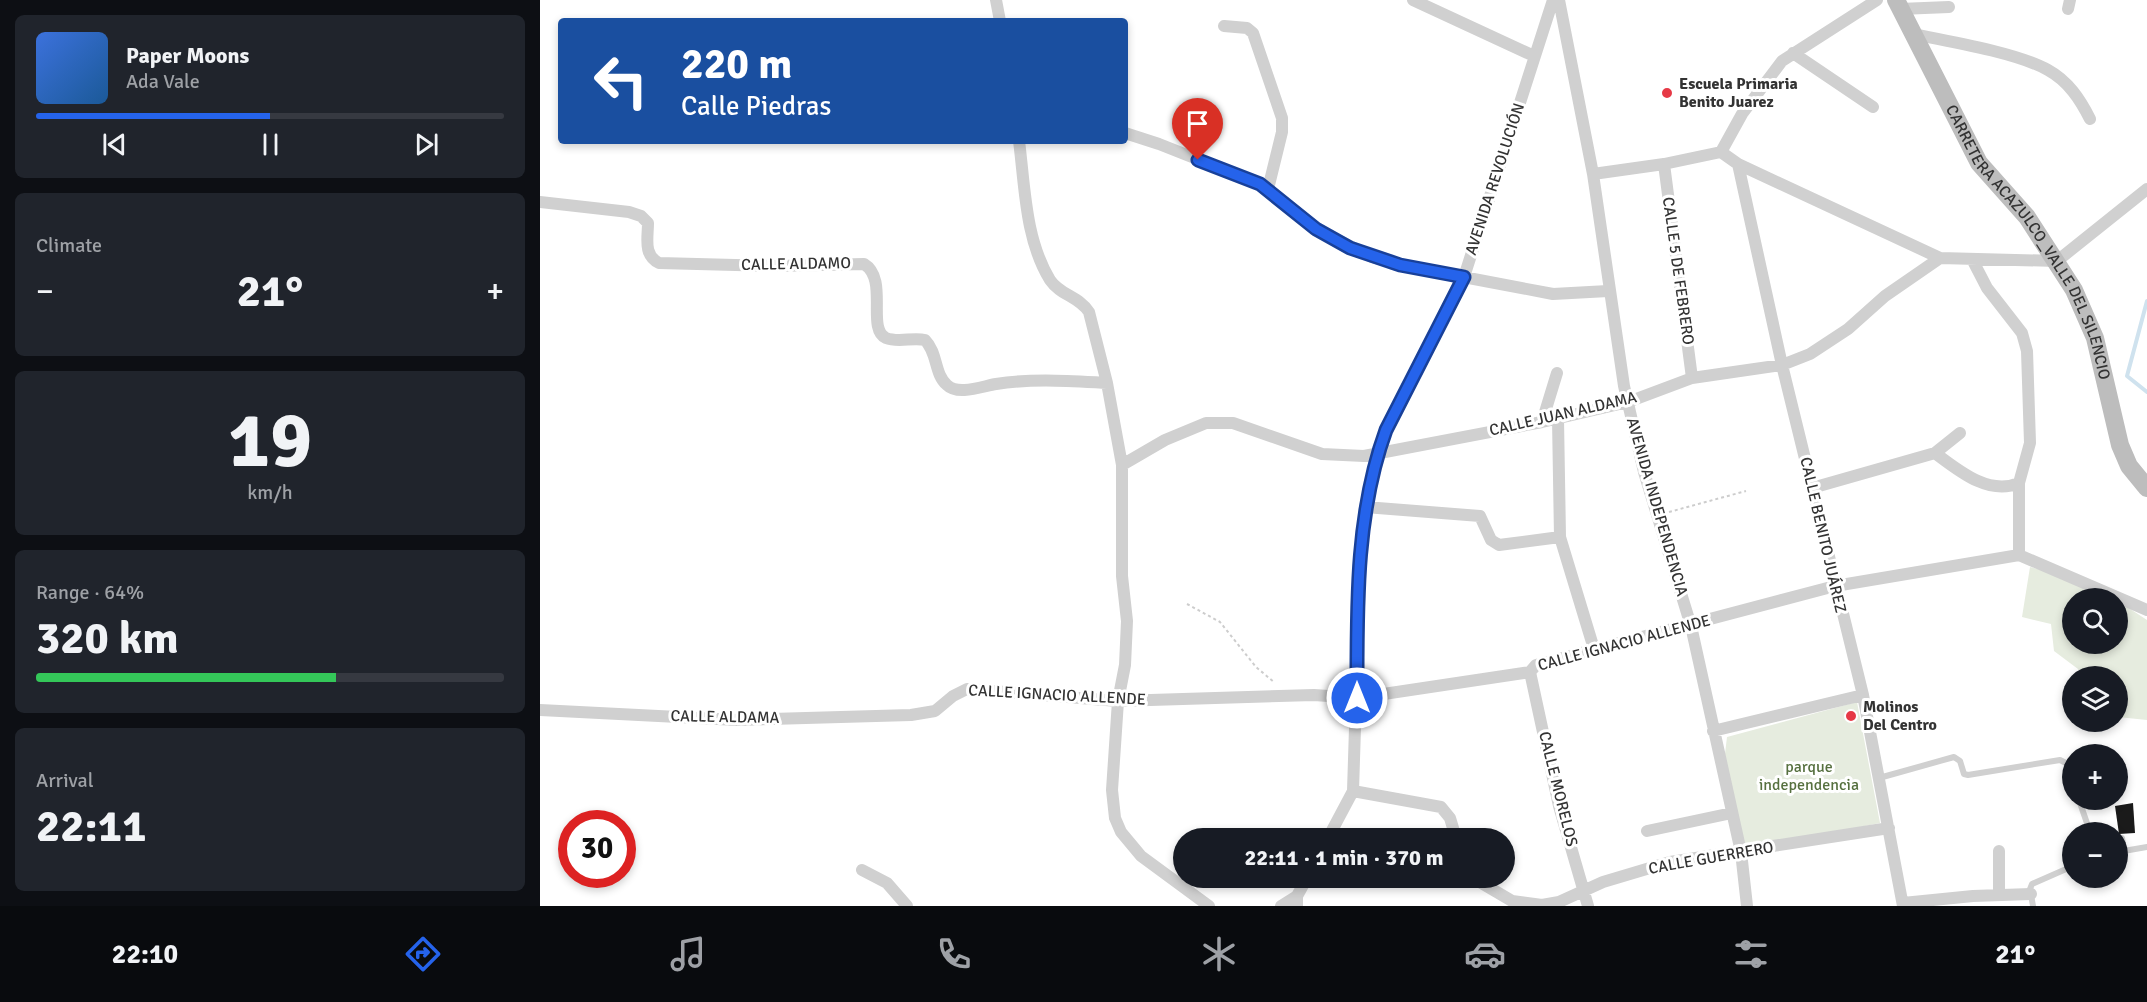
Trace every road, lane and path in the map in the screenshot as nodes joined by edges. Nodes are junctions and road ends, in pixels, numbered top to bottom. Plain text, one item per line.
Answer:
1 (996, 0) edge
2 (1413, 0) edge
3 (1552, 0) edge
4 (1559, 0) edge
5 (1877, 0) edge
6 (1898, 4) edge
7 (1949, 7) dead end
8 (999, 18) edge
9 (1224, 26) dead end
10 (1913, 34) junction
11 (1793, 53) junction
12 (1534, 56) junction
13 (1873, 107) dead end
14 (2090, 118) dead end
15 (1128, 134) edge
16 (1019, 144) edge
17 (1721, 152) junction
18 (1664, 164) junction
19 (1738, 164) junction
20 (1593, 174) junction
21 (1268, 189) junction
22 (2147, 189) edge
23 (540, 202) edge
24 (1940, 258) junction
25 (1972, 260) junction
26 (2057, 261) junction
27 (1464, 277) junction
28 (1608, 291) junction
29 (1782, 365) junction
30 (1557, 373) dead end
31 (1692, 378) junction
32 (1107, 383) junction
33 (1628, 402) junction
34 (1558, 418) junction
35 (1542, 422) junction
36 (1959, 433) dead end
37 (1935, 453) junction
38 (1377, 455) junction
39 (1122, 465) junction
40 (2019, 483) junction
41 (1812, 488) junction
42 (2147, 488) edge
43 (1746, 491) dead end
44 (1365, 507) junction
45 (1658, 515) junction
46 (1560, 537) junction
47 (2019, 555) junction
48 (1835, 586) junction
49 (1187, 604) dead end
50 (2147, 610) edge
51 (1691, 626) junction
52 (1594, 649) junction
53 (1530, 672) junction
54 (1278, 685) dead end
55 (1863, 695) junction
56 (1357, 698) junction
57 (1118, 701) junction
58 (540, 710) edge
59 (911, 715) joint
60 (1713, 731) junction
61 (2062, 761) edge
62 (1879, 778) junction
63 (1353, 791) junction
64 (1732, 813) junction
65 (1333, 828) edge
66 (1453, 828) edge
67 (1888, 828) junction
68 (1647, 831) dead end
69 (2147, 846) edge
70 (2128, 850) edge
71 (2000, 851) dead end
72 (1741, 852) junction
73 (862, 870) dead end
74 (2062, 871) edge
75 (1490, 888) edge
76 (1586, 892) junction
77 (1999, 895) junction
78 (2032, 900) edge
79 (1297, 901) edge
80 (1903, 905) edge
81 (907, 906) edge
82 (1209, 906) edge
83 (1281, 906) edge
84 (1588, 906) edge
85 (1747, 906) edge

1 - 8 street
2 - 12 street
3 - 12 street, AVENIDA REVOLUCIÓN
4 - 20 street, AVENIDA INDEPENDENCIA
5 - 11 street
6 - 7 street
6 - 10 main road, CARRETERA ACAZULCO_VALLE DEL SILENCIO
9 - 21 street
10 - 14 street
10 - 26 main road, CARRETERA ACAZULCO_VALLE DEL SILENCIO
11 - 13 street
11 - 17 street
12 - 27 street, AVENIDA REVOLUCIÓN
15 - 21 street
16 - 32 street
17 - 18 street
17 - 19 street
18 - 20 street
18 - 31 street, CALLE 5 DE FEBRERO
19 - 24 street
19 - 29 street, CALLE BENITO JUÁREZ
20 - 28 street, AVENIDA INDEPENDENCIA
21 - 27 street
22 - 26 street
23 - 32 street, CALLE ALDAMO
24 - 25 street
24 - 29 street, CALLE JUAN ALDAMA
25 - 26 street
25 - 40 street
26 - 42 main road, CARRETERA ACAZULCO_VALLE DEL SILENCIO
27 - 28 street
27 - 38 street, AVENIDA REVOLUCIÓN
28 - 33 street, AVENIDA INDEPENDENCIA
29 - 31 street, CALLE JUAN ALDAMA
29 - 41 street, CALLE BENITO JUÁREZ
30 - 35 street
31 - 33 street, CALLE JUAN ALDAMA
32 - 39 street
33 - 34 street, CALLE JUAN ALDAMA
33 - 45 street, AVENIDA INDEPENDENCIA
34 - 35 street, CALLE JUAN ALDAMA
34 - 46 street
35 - 38 street, CALLE JUAN ALDAMA
36 - 37 street
37 - 40 street
37 - 41 street
38 - 39 street, CALLE JUAN ALDAMA
38 - 44 street, AVENIDA REVOLUCIÓN
39 - 57 street
40 - 47 street
41 - 48 street, CALLE BENITO JUÁREZ
43 - 45 path
44 - 46 street
44 - 56 street, AVENIDA REVOLUCIÓN
45 - 51 street, AVENIDA INDEPENDENCIA
46 - 52 street
47 - 48 street, CALLE IGNACIO ALLENDE
47 - 50 street
48 - 51 street, CALLE IGNACIO ALLENDE
48 - 55 street, CALLE BENITO JUÁREZ
49 - 54 path
51 - 52 street, CALLE IGNACIO ALLENDE
51 - 60 street, AVENIDA INDEPENDENCIA
52 - 53 street, CALLE IGNACIO ALLENDE
53 - 56 street, CALLE IGNACIO ALLENDE
53 - 76 street, CALLE MORELOS
55 - 60 street
55 - 62 street, CALLE BENITO JUÁREZ
56 - 57 street, CALLE IGNACIO ALLENDE
56 - 63 street, AVENIDA REVOLUCIÓN
57 - 59 street, CALLE IGNACIO ALLENDE
57 - 82 street
58 - 59 street, CALLE ALDAMA
60 - 64 street, AVENIDA INDEPENDENCIA
61 - 62 lane
62 - 67 street, CALLE BENITO JUÁREZ
63 - 65 street, AVENIDA REVOLUCIÓN
63 - 66 street
64 - 68 street
64 - 72 street, AVENIDA INDEPENDENCIA
67 - 72 street, CALLE GUERRERO
67 - 80 street, CALLE BENITO JUÁREZ
69 - 70 lane
71 - 77 street
72 - 76 street, CALLE GUERRERO
72 - 85 street, AVENIDA INDEPENDENCIA
73 - 81 street
74 - 78 lane
75 - 76 street, CALLE GUERRERO
76 - 84 street, CALLE MORELOS
77 - 78 street
77 - 80 street
79 - 83 street

